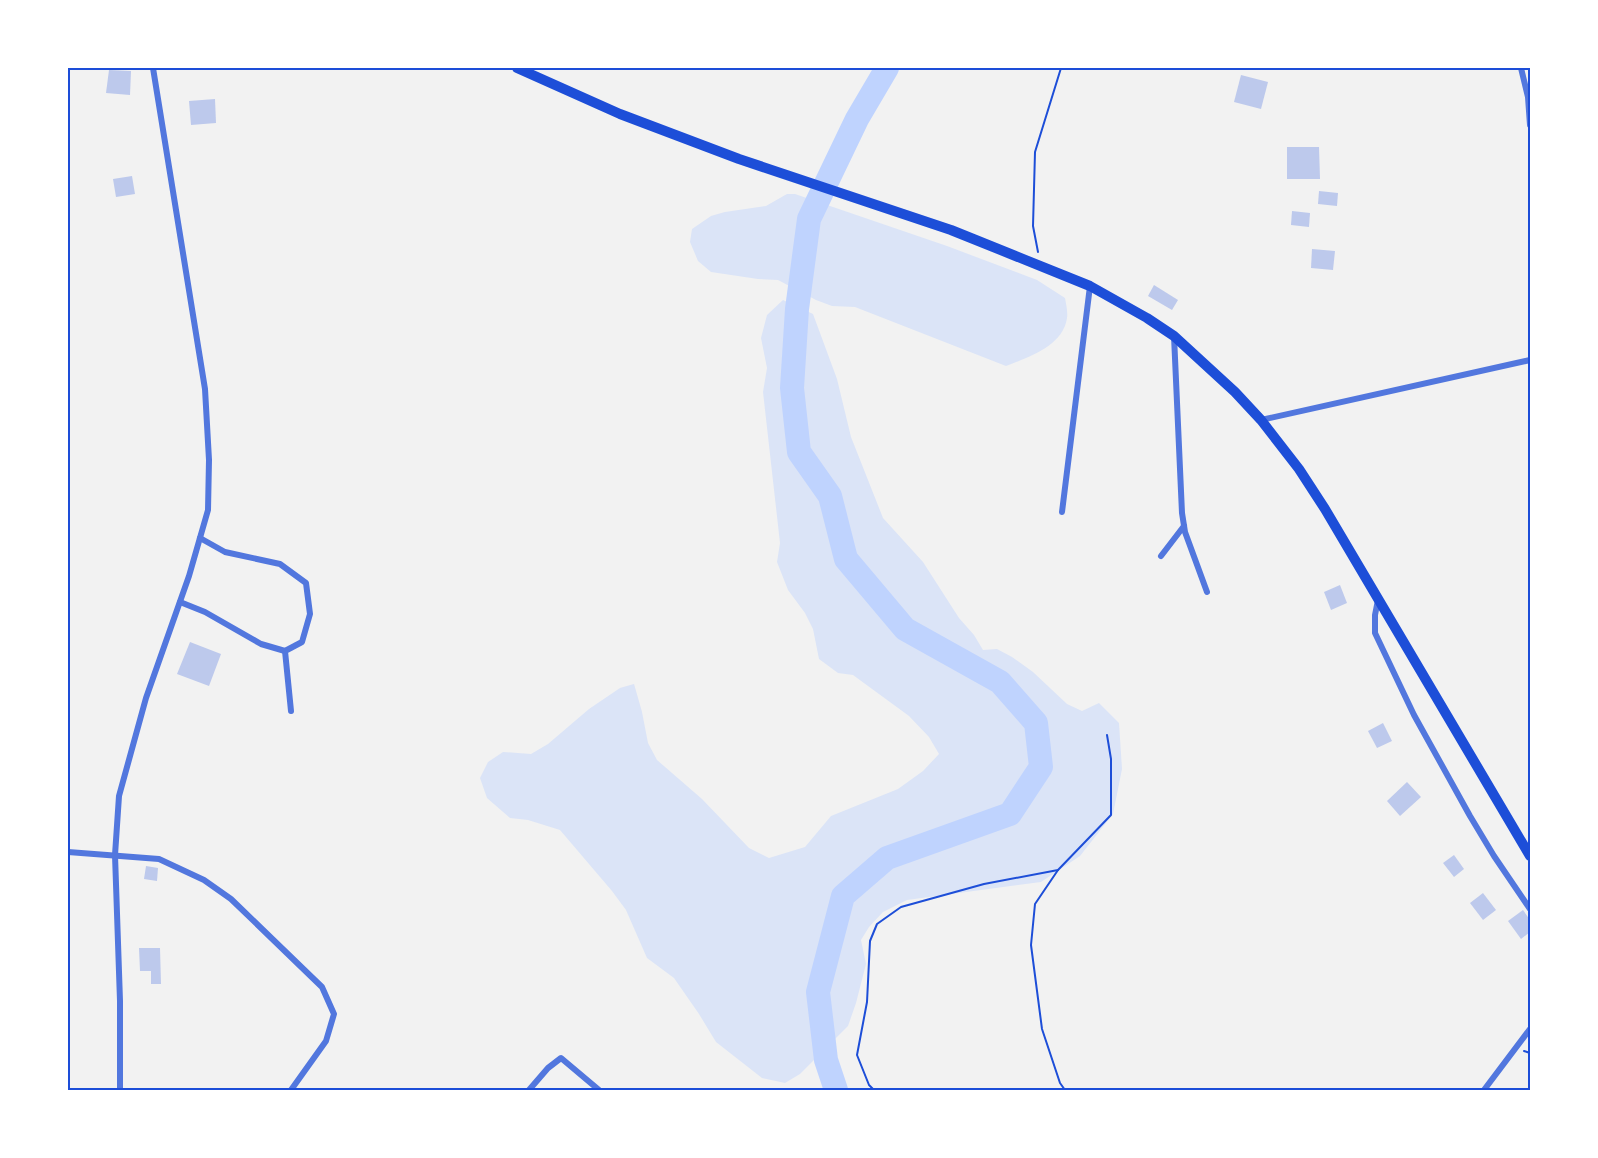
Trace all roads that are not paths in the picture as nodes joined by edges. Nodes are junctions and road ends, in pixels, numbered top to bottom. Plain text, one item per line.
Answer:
1 (153, 68) edge
2 (517, 68) edge
3 (1521, 68) edge
4 (1529, 96) edge
5 (1530, 125) edge
6 (1090, 286) junction
7 (1174, 336) junction
8 (1530, 360) edge
9 (1261, 420) junction
10 (1062, 512) dead end
11 (1184, 526) junction
12 (200, 538) junction
13 (1161, 556) dead end
14 (1207, 592) dead end
15 (1378, 599) junction
16 (180, 602) junction
17 (285, 651) junction
18 (291, 711) dead end
19 (68, 852) edge
20 (115, 855) junction
21 (1530, 856) edge
22 (1530, 909) edge
23 (1530, 1029) edge
24 (120, 1090) edge
25 (291, 1090) edge
26 (529, 1090) edge
27 (599, 1090) edge
28 (1484, 1090) edge

1 - 12 street
2 - 6 main road
3 - 4 street
4 - 5 street
6 - 7 main road
6 - 10 street
7 - 9 main road
7 - 11 street
8 - 9 street
9 - 15 main road
11 - 13 street
11 - 14 street
12 - 16 street
12 - 17 street
15 - 21 main road
15 - 22 street
16 - 17 street
16 - 20 street
17 - 18 street
19 - 20 street
20 - 24 street
20 - 25 street
23 - 28 street
26 - 27 street

